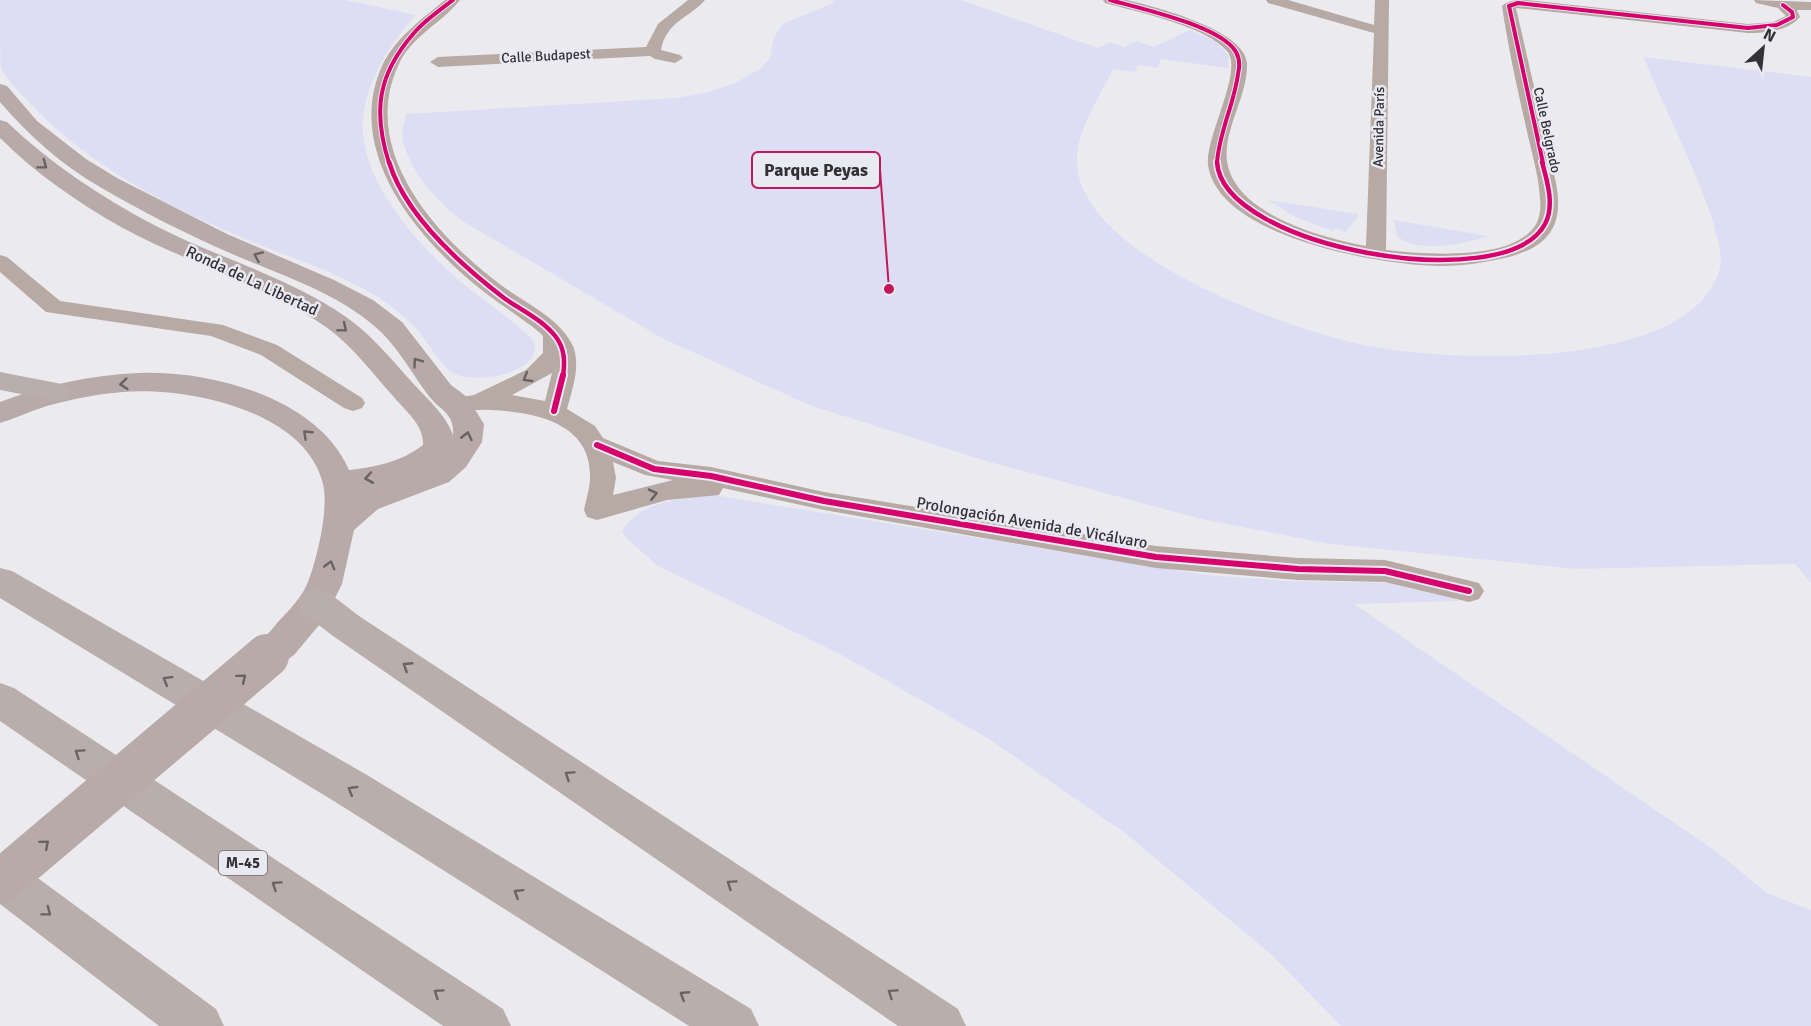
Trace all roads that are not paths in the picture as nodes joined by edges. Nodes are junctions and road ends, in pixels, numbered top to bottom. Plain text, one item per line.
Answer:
1 (453, 0) edge
2 (698, 0) edge
3 (1110, 0) edge
4 (1273, 0) edge
5 (1382, 0) edge
6 (1761, 0) edge
7 (1783, 5) junction
8 (1811, 6) edge
9 (1381, 31) junction
10 (653, 51) junction
11 (675, 58) dead end
12 (438, 62) dead end
13 (0, 90) edge
14 (0, 126) edge
15 (1376, 255) junction
16 (0, 261) edge
17 (554, 334) junction
18 (0, 381) edge
19 (57, 392) junction
20 (353, 403) dead end
21 (467, 403) junction
22 (554, 411) junction
23 (0, 413) edge
24 (597, 445) junction
25 (339, 482) junction
26 (824, 501) junction
27 (338, 525) junction
28 (0, 581) edge
29 (1469, 591) dead end
30 (316, 603) junction
31 (0, 700) edge
32 (0, 876) edge
33 (0, 882) edge
34 (199, 1026) edge
35 (486, 1026) edge
36 (734, 1026) edge
37 (941, 1026) edge

1 - 17 street
2 - 10 street
3 - 15 street, Calle Belgrado
4 - 9 street
5 - 9 street, Avenida París
6 - 7 street
7 - 8 street
7 - 15 street, Calle Belgrado
9 - 15 street, Avenida París
10 - 11 street
10 - 12 street, Calle Budapest
21 -> 13 main road, Ronda de La Libertad
14 -> 25 main road, Ronda de La Libertad
16 - 20 street
17 -> 21 street
17 - 22 street
18 - 19 highway
19 - 23 main road
25 -> 19 main road
21 - 22 street
27 -> 21 main road, Ronda de La Libertad
22 - 24 street
24 - 26 street, Prolongación Avenida de Vicálvaro
24 -> 26 street, Prolongación Avenida de Vicálvaro
25 - 27 main road
26 - 29 street, Prolongación Avenida de Vicálvaro
30 -> 27 main road
36 -> 28 highway
33 -> 30 main road, bridge
37 -> 30 highway
35 -> 31 highway, M-45
32 -> 34 highway

